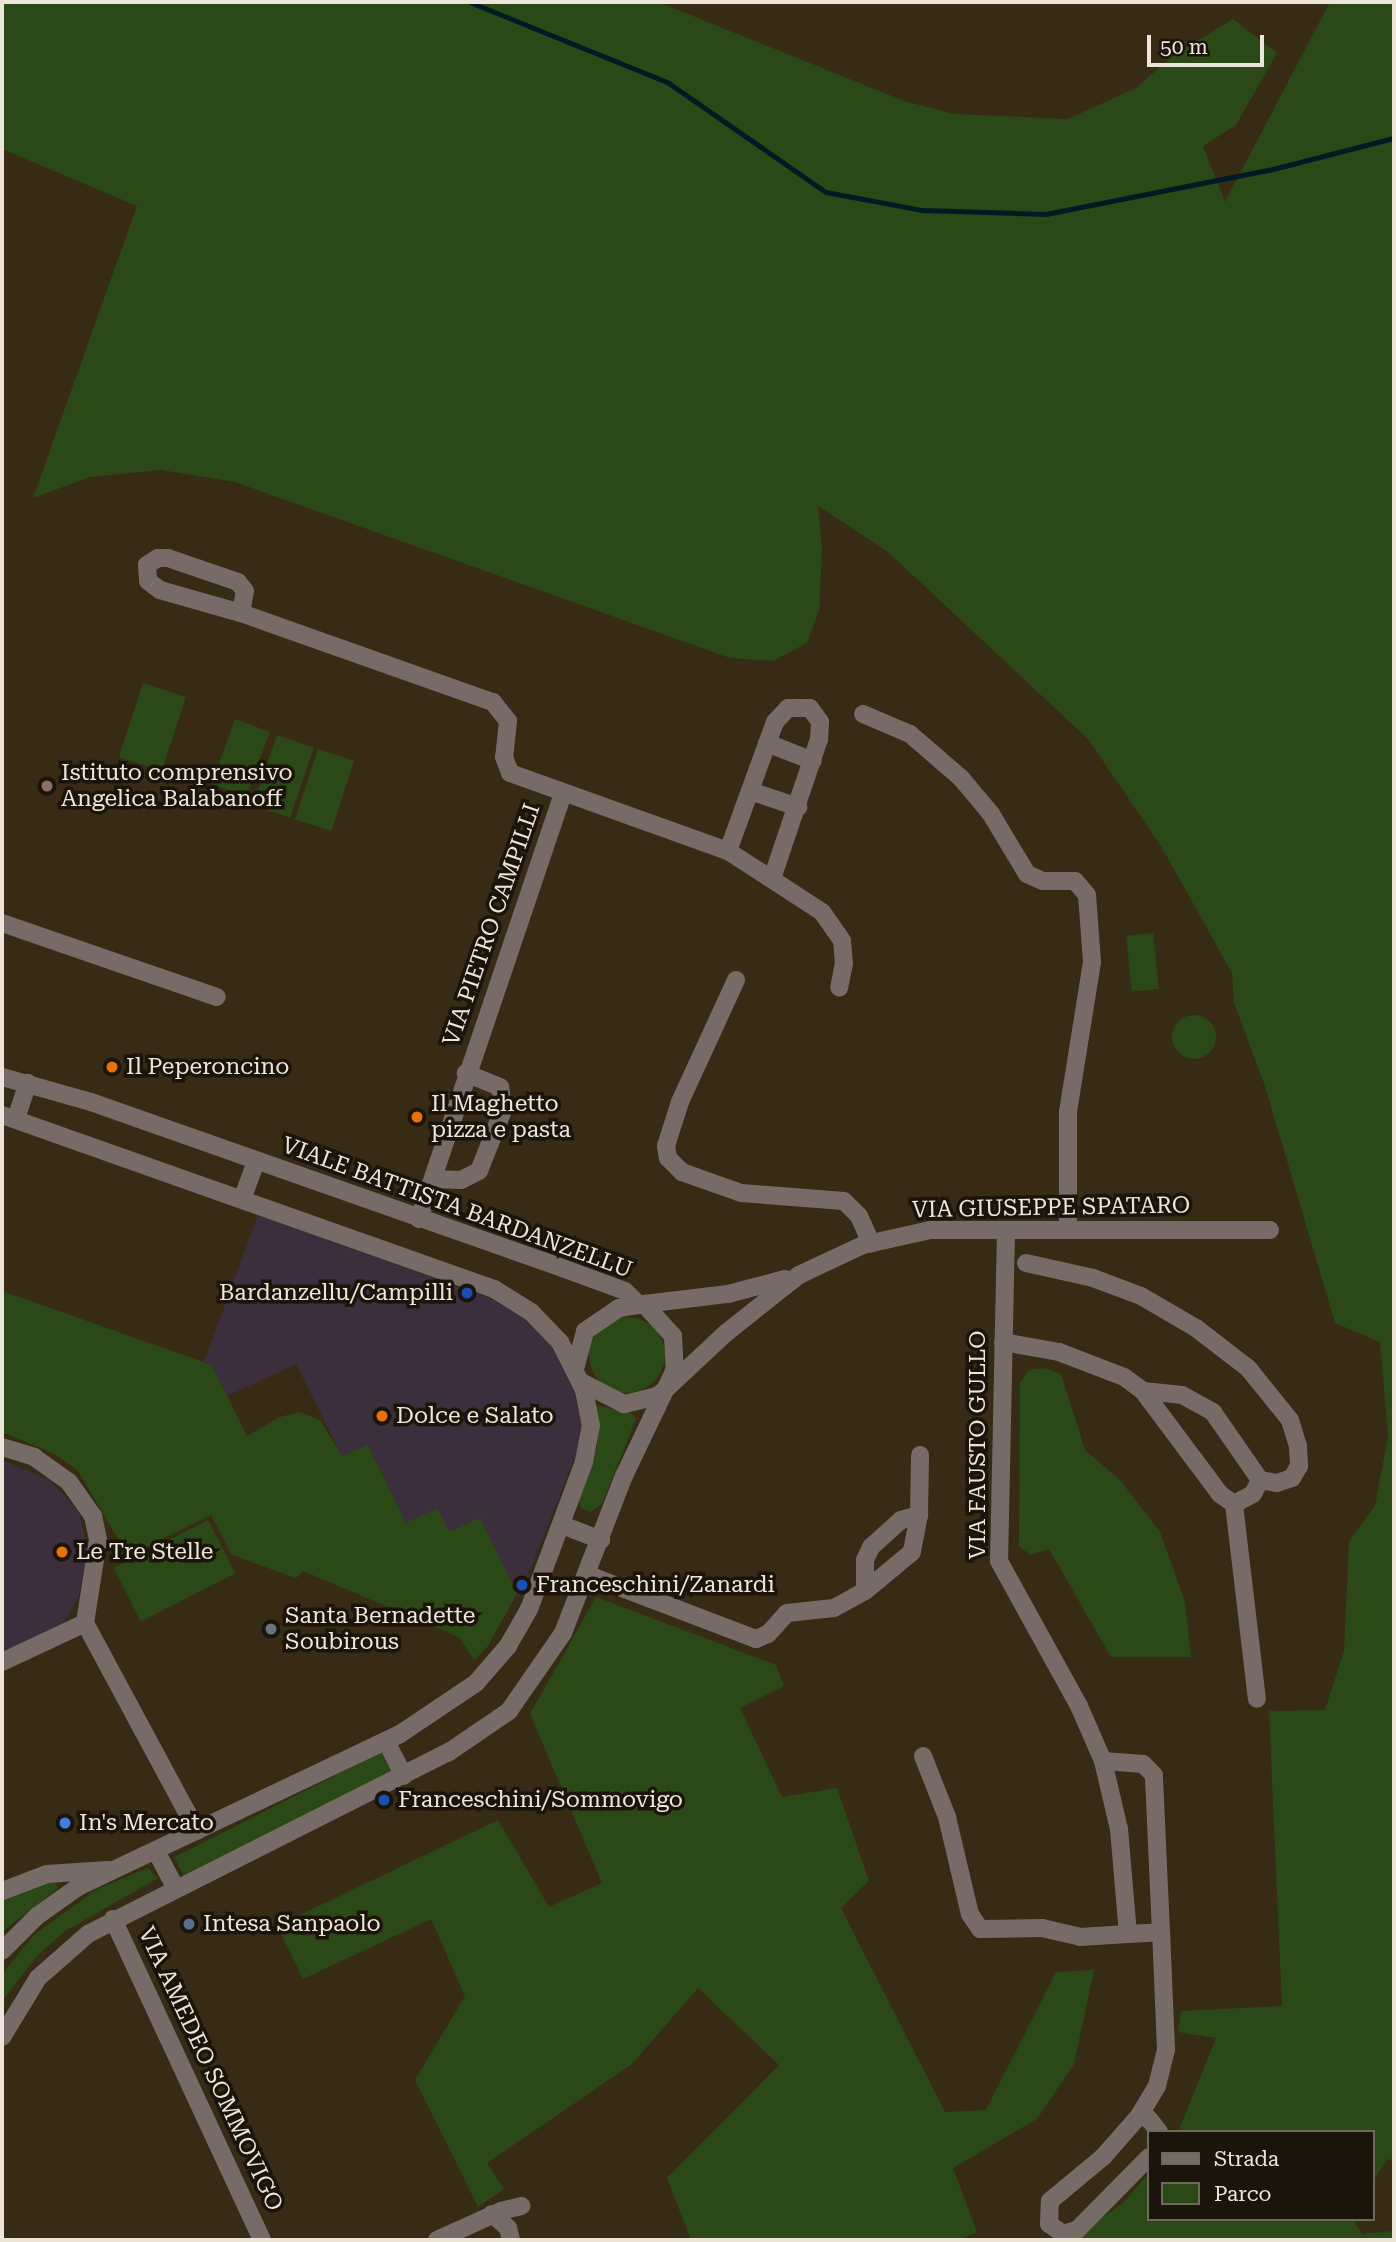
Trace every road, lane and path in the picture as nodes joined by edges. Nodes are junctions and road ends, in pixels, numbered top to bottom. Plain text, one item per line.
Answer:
1 (242, 613) junction
2 (863, 714) dead end
3 (767, 743) junction
4 (813, 761) junction
5 (750, 791) junction
6 (563, 794) junction
7 (799, 807) junction
8 (728, 851) junction
9 (772, 879) junction
10 (2, 923) edge
11 (736, 980) dead end
12 (839, 988) dead end
13 (217, 997) dead end
14 (466, 1073) junction
15 (2, 1077) edge
16 (28, 1083) junction
17 (9, 1117) edge
18 (256, 1162) junction
19 (433, 1179) junction
20 (243, 1197) junction
21 (419, 1219) junction
22 (1006, 1230) junction
23 (1068, 1230) junction
24 (1270, 1230) dead end
25 (871, 1243) junction
26 (1026, 1263) dead end
27 (799, 1275) junction
28 (642, 1304) junction
29 (1003, 1342) junction
30 (578, 1376) junction
31 (665, 1390) junction
32 (1143, 1391) junction
33 (2, 1447) edge
34 (920, 1455) dead end
35 (1260, 1480) junction
36 (1234, 1504) junction
37 (919, 1515) junction
38 (562, 1525) junction
39 (601, 1541) junction
40 (588, 1575) junction
41 (865, 1591) junction
42 (85, 1623) junction
43 (2, 1662) edge
44 (1257, 1699) dead end
45 (386, 1741) junction
46 (923, 1756) dead end
47 (1103, 1761) junction
48 (404, 1776) junction
49 (197, 1831) junction
50 (156, 1851) junction
51 (115, 1870) junction
52 (175, 1887) junction
53 (2, 1891) edge
54 (113, 1919) junction
55 (1161, 1932) junction
56 (1128, 1934) junction
57 (2, 1951) edge
58 (2, 2037) edge
59 (1139, 2116) junction
60 (1157, 2130) edge
61 (1148, 2158) edge
62 (521, 2206) dead end
63 (492, 2214) junction
64 (262, 2240) edge
65 (437, 2240) edge
66 (511, 2240) edge

1 - 1 street
1 - 6 street
2 - 23 street
3 - 4 street
3 - 4 street
3 - 5 street
4 - 7 street
5 - 7 street
5 - 8 street
6 - 8 street
6 - 14 street, VIA PIETRO CAMPILLI
7 - 9 street
8 - 9 street
9 - 12 street
10 - 13 street
11 - 25 street
14 - 19 street, VIA PIETRO CAMPILLI
14 - 19 street, VIA PIETRO CAMPILLI
15 - 16 street, VIALE BATTISTA BARDANZELLU
16 - 17 street
16 - 18 street, VIALE BATTISTA BARDANZELLU
17 - 20 street
18 - 20 street, VIALE BATTISTA BARDANZELLU
18 - 21 street, VIALE BATTISTA BARDANZELLU
19 - 21 street, VIA PIETRO CAMPILLI
20 - 30 street
21 - 28 street, VIALE BATTISTA BARDANZELLU
22 - 23 street, VIA GIUSEPPE SPATARO
22 - 25 street, VIA GIUSEPPE SPATARO
22 - 29 street, VIA FAUSTO GULLO
23 - 24 street, VIA GIUSEPPE SPATARO
25 - 27 street, VIA GIUSEPPE SPATARO
26 - 35 street
27 - 28 street, VIA GIUSEPPE SPATARO
27 - 31 street, VIA GIUSEPPE SPATARO
28 - 30 street
28 - 31 street
29 - 32 street
29 - 47 street, VIA FAUSTO GULLO
30 - 31 street
30 - 38 street
31 - 39 street
32 - 35 street
32 - 36 street
33 - 42 street
34 - 37 street
35 - 36 street
36 - 44 street
37 - 41 street
37 - 41 street
38 - 39 street
38 - 45 street
39 - 40 street
40 - 41 street
40 - 48 street
42 - 43 street
42 - 49 street
45 - 48 street
45 - 49 street
46 - 56 street
47 - 55 street
47 - 56 street, VIA FAUSTO GULLO
48 - 52 street
49 - 50 street
50 - 51 street
50 - 52 street
51 - 53 street
51 - 57 street
52 - 54 street
54 - 58 street
54 - 64 street, VIA AMEDEO SOMMOVIGO
55 - 56 street
55 - 59 street
59 - 60 street
59 - 61 street
62 - 63 street
63 - 65 street
63 - 66 street

